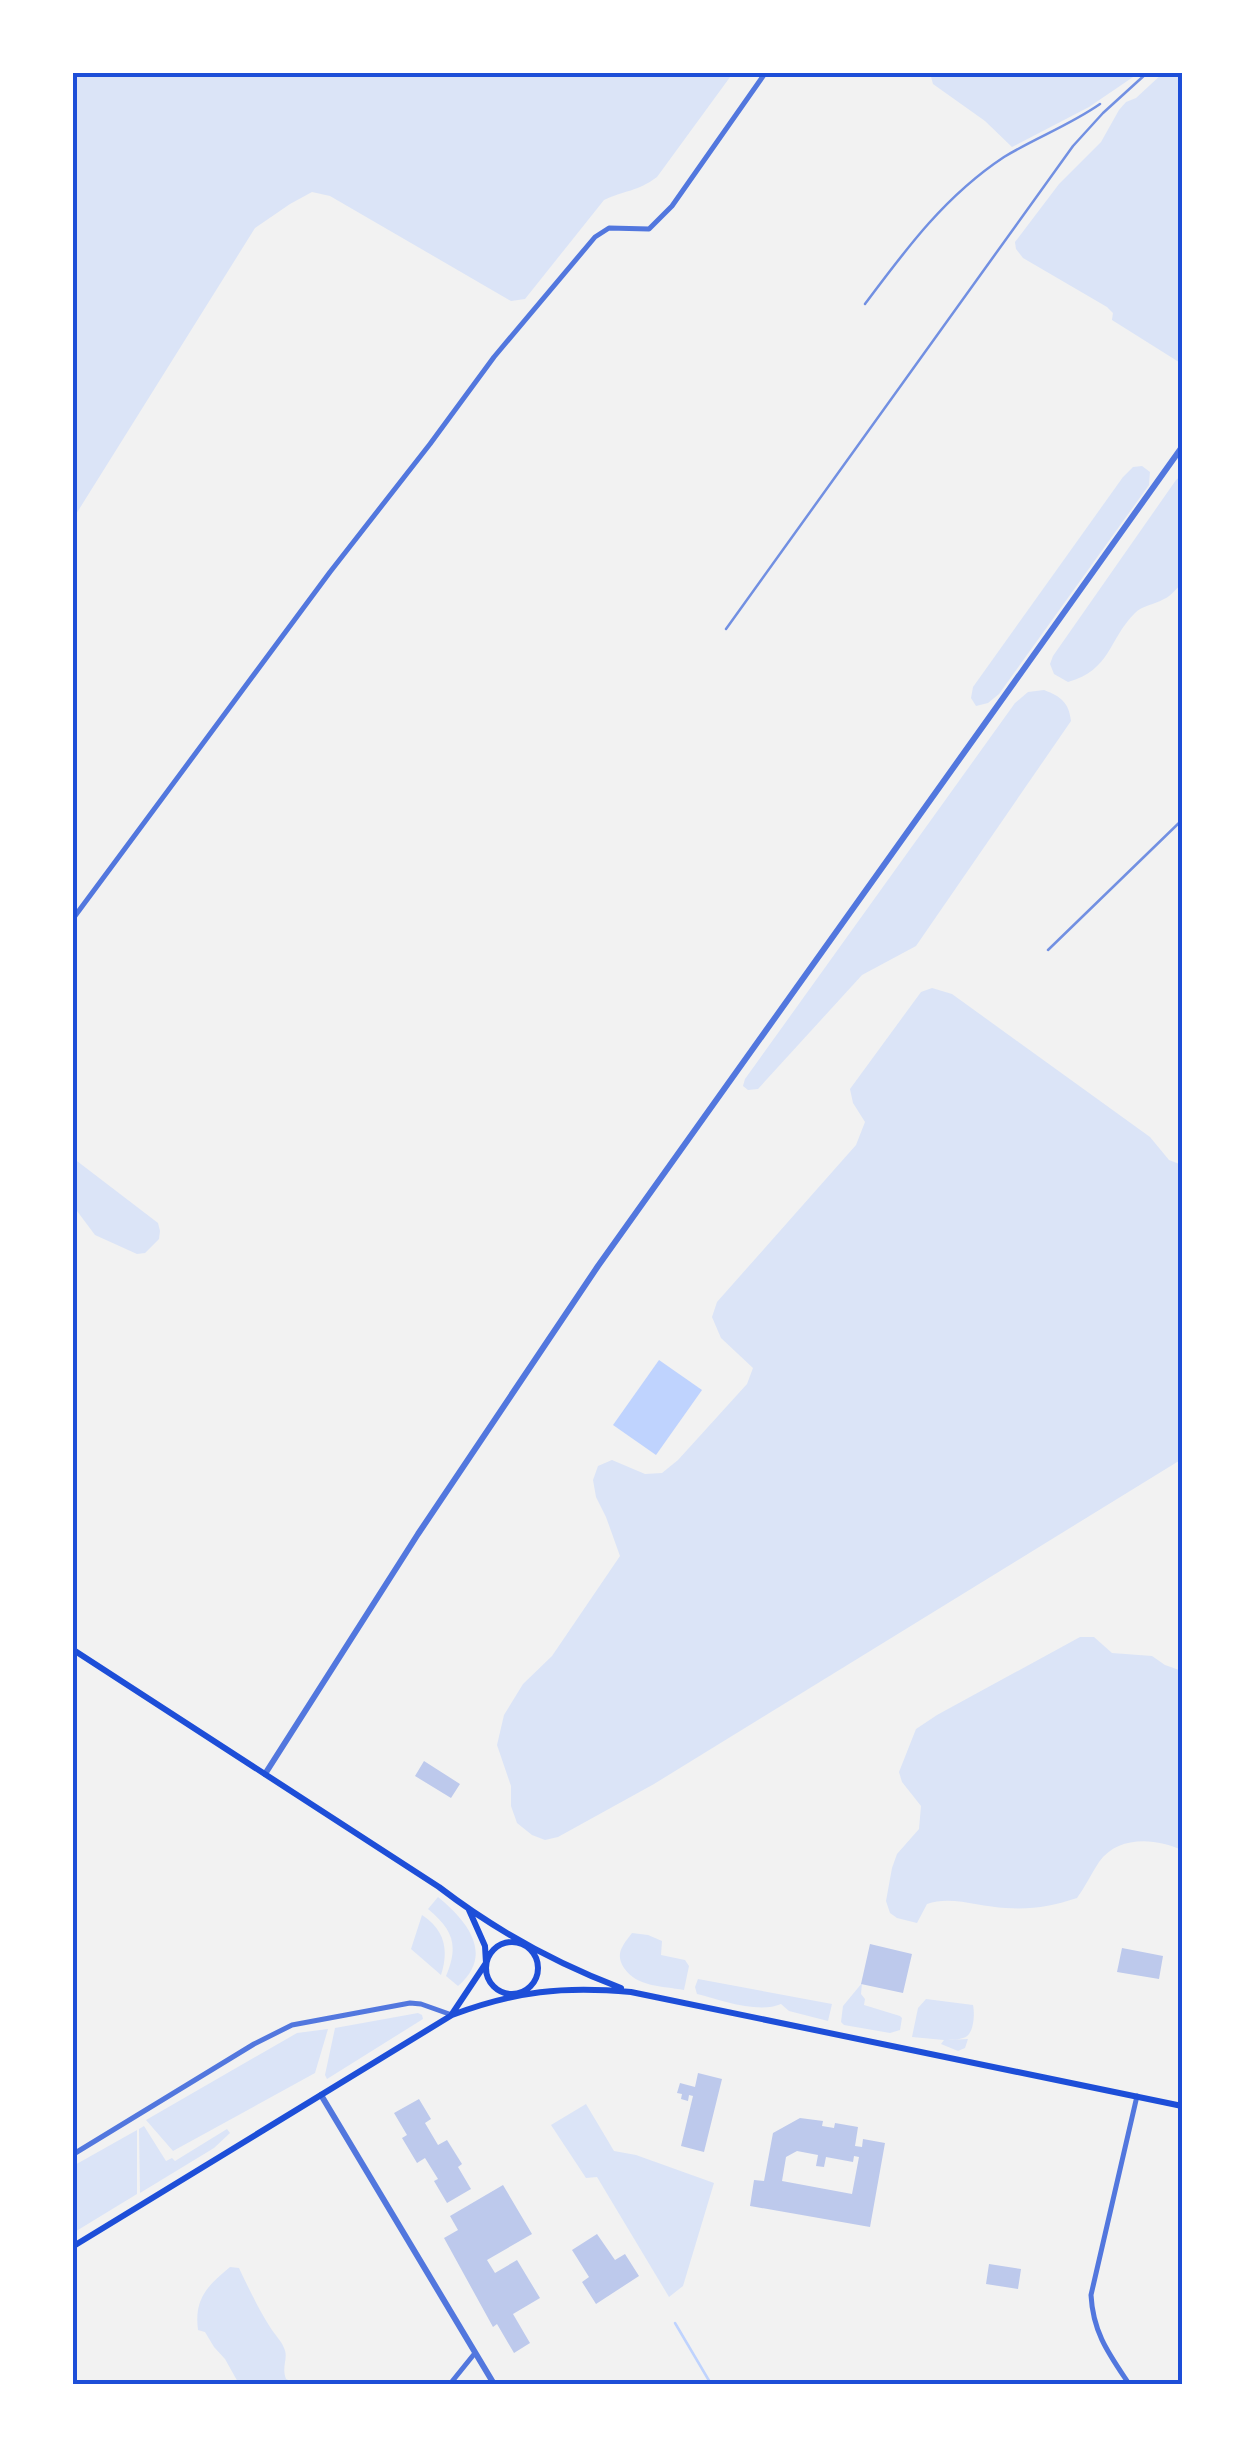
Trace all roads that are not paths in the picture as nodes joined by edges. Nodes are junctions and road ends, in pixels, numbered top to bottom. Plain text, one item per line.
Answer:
1 (766, 72) edge
2 (1182, 446) edge
3 (72, 920) edge
4 (72, 1649) edge
5 (265, 1774) junction
6 (469, 1910) junction
7 (524, 1945) junction
8 (486, 1963) junction
9 (631, 1992) junction
10 (514, 1995) junction
11 (452, 2016) junction
12 (321, 2095) junction
13 (1137, 2096) junction
14 (1182, 2106) edge
15 (72, 2155) edge
16 (72, 2247) edge
17 (475, 2354) junction
18 (450, 2384) edge
19 (494, 2384) edge
20 (1128, 2384) edge

1 - 3 street
2 - 5 street
4 - 5 main road
5 - 6 main road
6 - 7 main road
6 - 8 main road
7 - 8 main road
7 - 9 main road
7 - 10 main road
8 - 10 main road
8 - 11 main road
9 - 10 main road
9 - 13 main road
10 - 11 main road
11 - 12 main road
11 - 15 street
12 - 16 main road
12 - 17 street
13 - 14 main road
13 - 20 street
17 - 18 street
17 - 19 street

